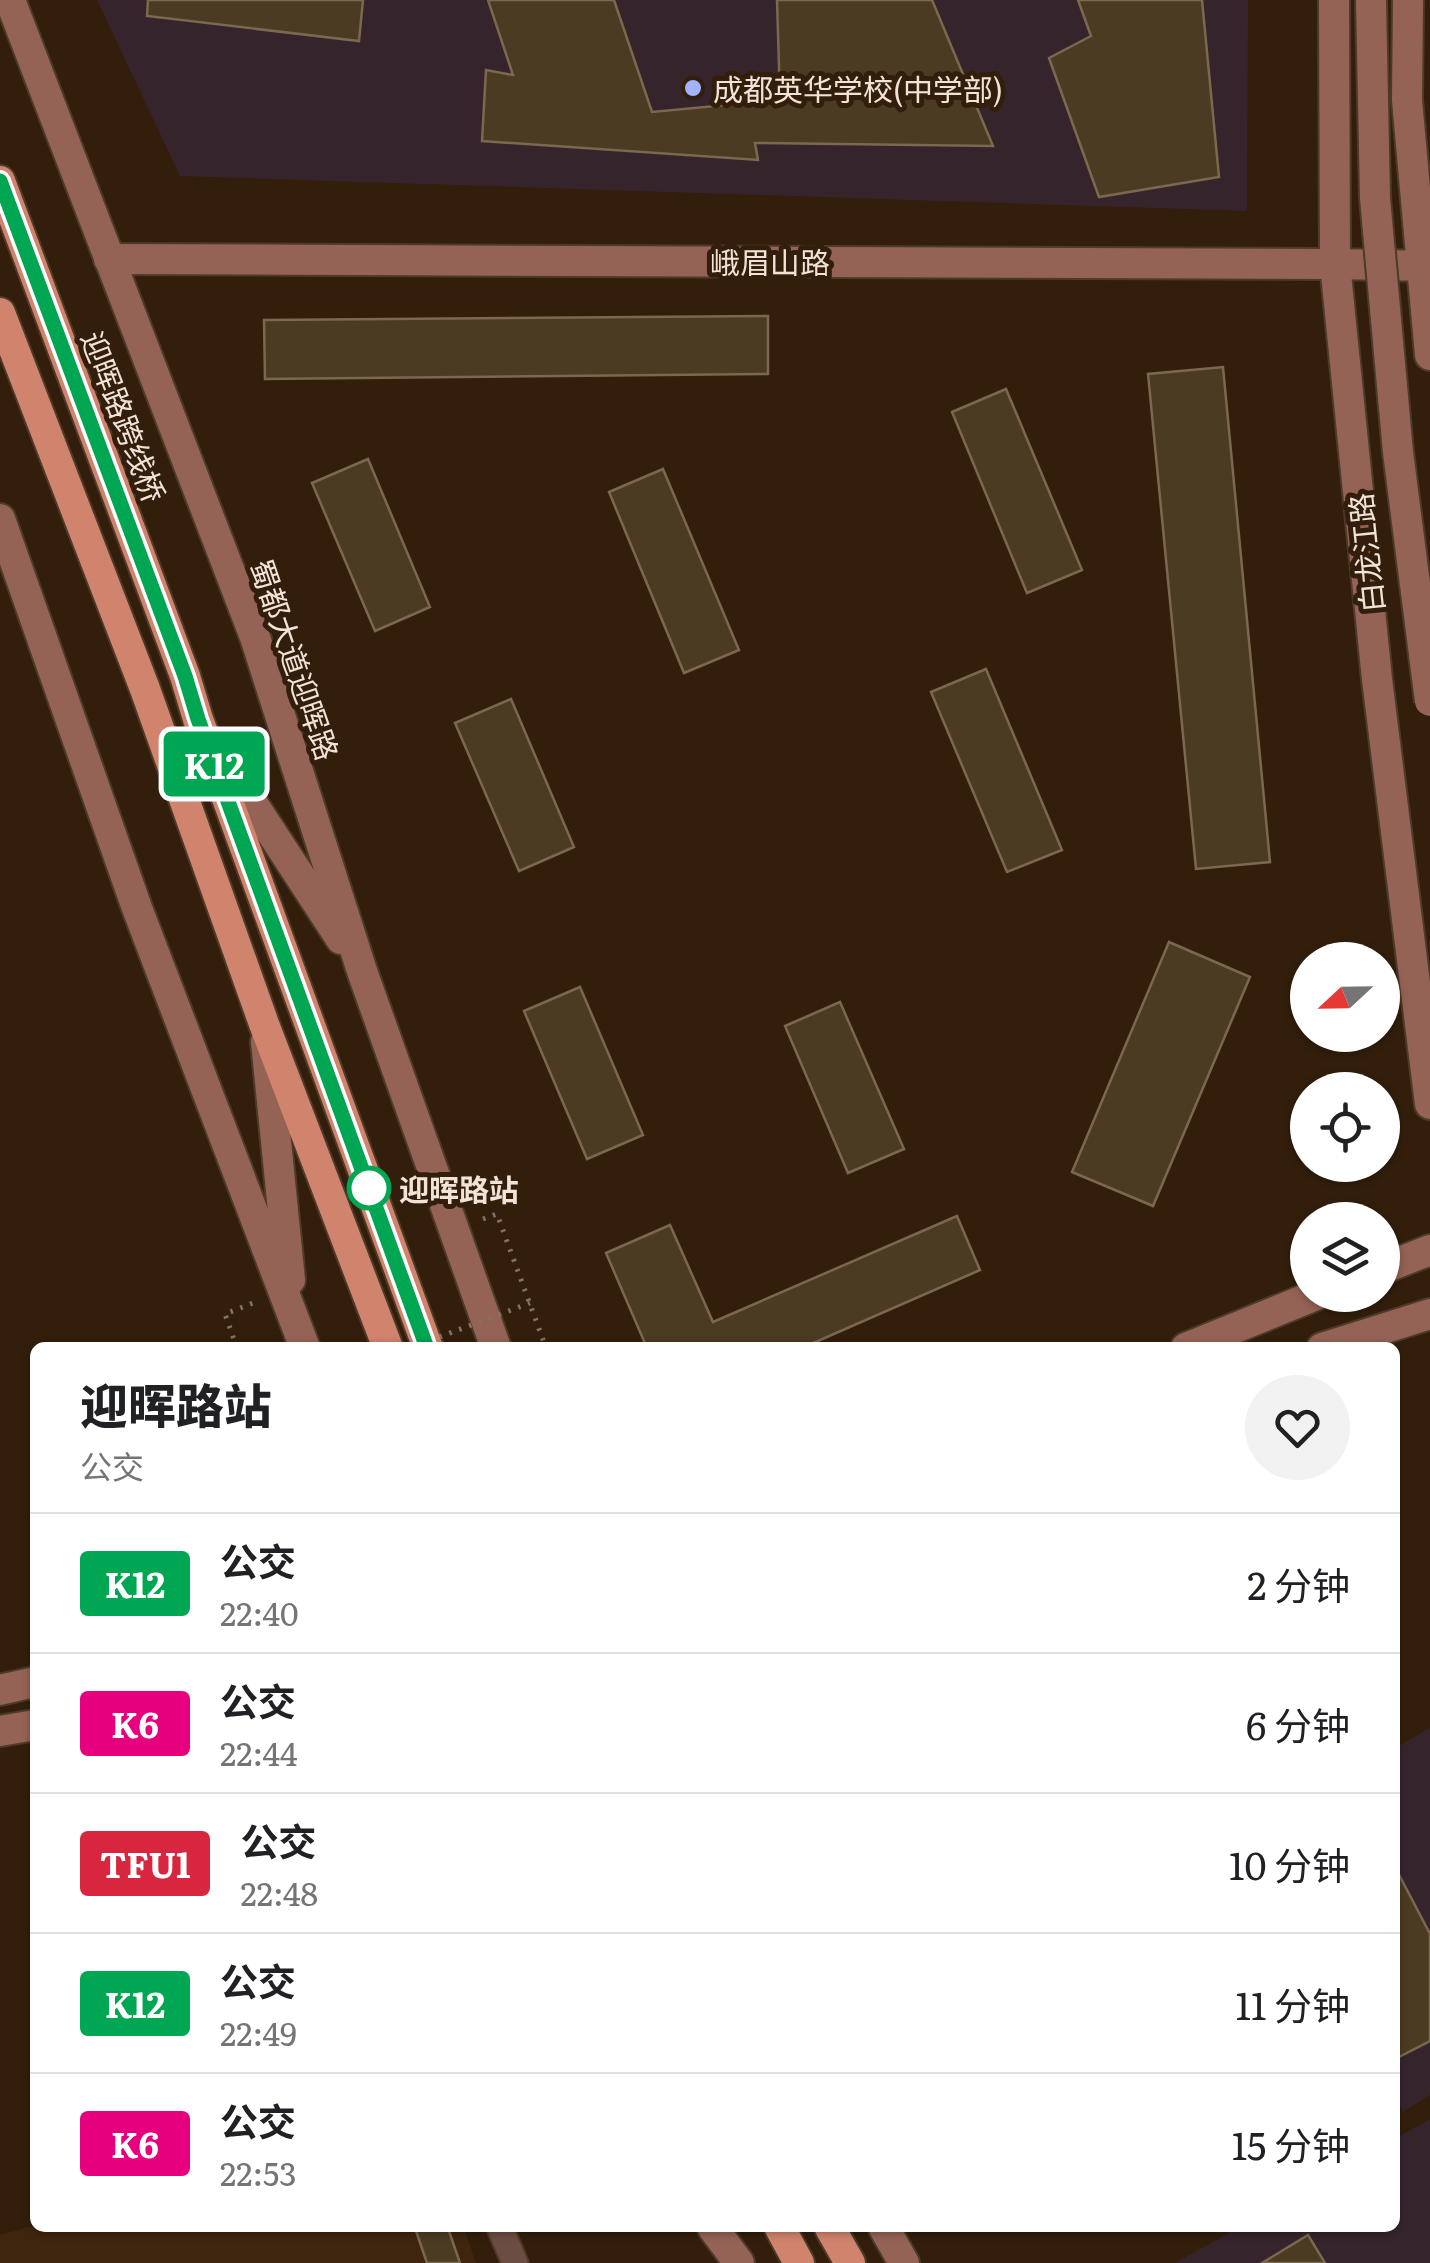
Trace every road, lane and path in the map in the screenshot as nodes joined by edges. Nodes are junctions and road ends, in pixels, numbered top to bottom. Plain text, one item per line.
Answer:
1 (10, 0) edge
2 (1334, 0) edge
3 (1371, 0) edge
4 (1408, 0) edge
5 (0, 181) edge
6 (109, 259) junction
7 (1336, 264) junction
8 (1426, 266) edge
9 (0, 313) edge
10 (1430, 355) edge
11 (0, 519) edge
12 (1430, 700) edge
13 (198, 719) junction
14 (362, 971) junction
15 (264, 1024) junction
16 (1430, 1104) edge
17 (497, 1214) dead end
18 (1430, 1250) edge
19 (1400, 1262) edge
20 (530, 1303) junction
21 (1290, 1306) edge
22 (224, 1314) dead end
23 (1430, 1314) edge
24 (293, 1316) junction
25 (236, 1342) edge
26 (303, 1342) edge
27 (386, 1342) edge
28 (426, 1342) edge
29 (426, 1342) edge
30 (494, 1342) edge
31 (544, 1342) edge
32 (1201, 1342) edge
33 (1341, 1342) edge
34 (30, 1683) edge
35 (0, 1690) edge
36 (30, 1726) edge
37 (0, 1731) edge
38 (502, 2232) edge
39 (716, 2232) edge
40 (782, 2232) edge
41 (832, 2232) edge
42 (886, 2232) edge
43 (514, 2263) edge
44 (739, 2263) edge
45 (800, 2263) edge
46 (850, 2263) edge
47 (904, 2263) edge

1 - 6 street, 蜀都大道迎晖路
2 - 7 street, 白龙江路
3 - 12 street, bridge
4 - 8 street
5 - 13 highway, 迎晖路跨线桥
6 - 7 street, 峨眉山路
6 - 14 street, 蜀都大道迎晖路
7 - 8 street, 峨眉山路
7 - 16 street, 白龙江路
8 - 10 street
9 - 15 highway
11 - 24 street
13 - 14 street
13 - 28 highway
14 - 30 street, 蜀都大道迎晖路
15 - 24 street
15 - 27 highway
17 - 20 path
18 - 19 street
20 - 29 path, bridge
20 - 31 path
21 - 32 street
22 - 25 path
23 - 33 street
24 - 26 street
34 - 35 street
36 - 37 street
38 - 43 street
39 - 44 street
40 - 45 highway
41 - 46 highway
42 - 47 street

